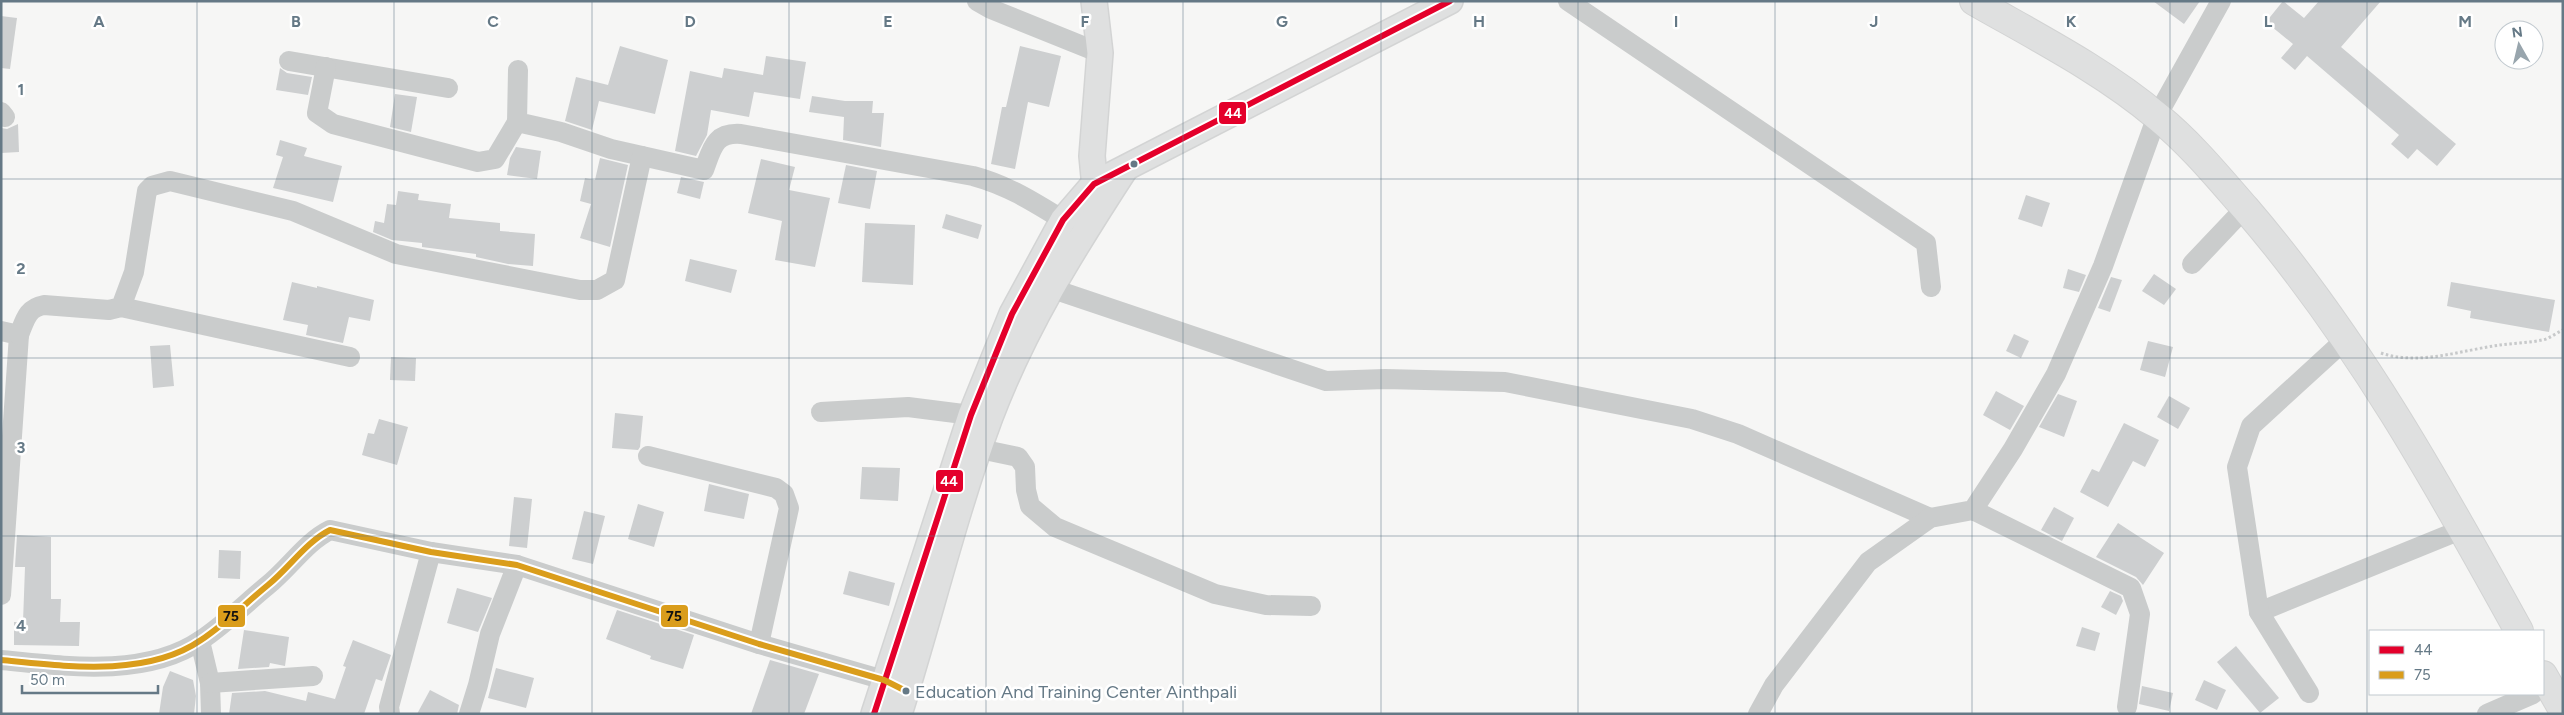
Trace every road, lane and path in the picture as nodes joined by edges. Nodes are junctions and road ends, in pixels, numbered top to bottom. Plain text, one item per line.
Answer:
1 (977, 1) edge
2 (1094, 1) edge
3 (1450, 1) edge
4 (1568, 1) edge
5 (1974, 1) edge
6 (2221, 1) edge
7 (1100, 53) junction
8 (289, 61) dead end
9 (326, 67) junction
10 (518, 70) dead end
11 (448, 88) dead end
12 (2158, 116) junction
13 (517, 122) junction
14 (642, 156) junction
15 (1125, 169) junction
16 (1094, 184) junction
17 (2245, 208) junction
18 (1098, 211) junction
19 (1063, 220) junction
20 (2192, 264) dead end
21 (1931, 286) dead end
22 (1050, 288) junction
23 (121, 307) junction
24 (2563, 330) edge
25 (10, 333) edge
26 (2345, 340) junction
27 (350, 358) dead end
28 (820, 412) dead end
29 (971, 415) junction
30 (980, 449) junction
31 (648, 456) dead end
32 (1974, 510) junction
33 (1930, 518) junction
34 (2463, 529) junction
35 (431, 552) junction
36 (517, 565) junction
37 (1, 595) edge
38 (1311, 606) dead end
39 (2259, 612) junction
40 (2518, 630) edge
41 (200, 641) junction
42 (759, 644) junction
43 (1, 660) edge
44 (313, 676) dead end
45 (210, 683) junction
46 (2544, 688) edge
47 (2309, 693) dead end
48 (896, 695) edge
49 (2524, 695) edge
50 (2126, 707) dead end
51 (2563, 710) edge
52 (212, 714) edge
53 (390, 714) edge
54 (468, 714) edge
55 (874, 714) edge
56 (1758, 714) edge
57 (2487, 714) edge

1 - 7 street
2 - 7 main road
3 - 15 main road
4 - 21 street
5 - 12 highway
6 - 12 street
7 - 16 main road
8 - 9 street
9 - 11 street
9 - 13 street
10 - 13 street
12 - 17 highway
12 - 32 street
13 - 14 street
14 - 19 street
14 - 23 street
15 - 16 main road
15 - 18 main road
16 - 18 main road
16 - 19 main road
17 - 20 street
17 - 26 highway
18 - 22 main road
19 - 29 main road
22 - 30 main road
22 - 33 street
23 - 25 street
23 - 27 street
24 - 26 path
25 - 37 street
26 - 34 highway
26 - 39 street
28 - 29 street
29 - 48 main road
30 - 38 street
30 - 48 main road
31 - 42 street
32 - 33 street
32 - 50 street
33 - 56 street
34 - 39 street
34 - 40 highway
35 - 36 street
35 - 41 street
35 - 53 street
36 - 42 street
36 - 54 street
39 - 47 street
41 - 43 street
41 - 45 street
42 - 48 street
44 - 45 street
45 - 52 street
46 - 51 highway
48 - 55 main road
49 - 57 street

